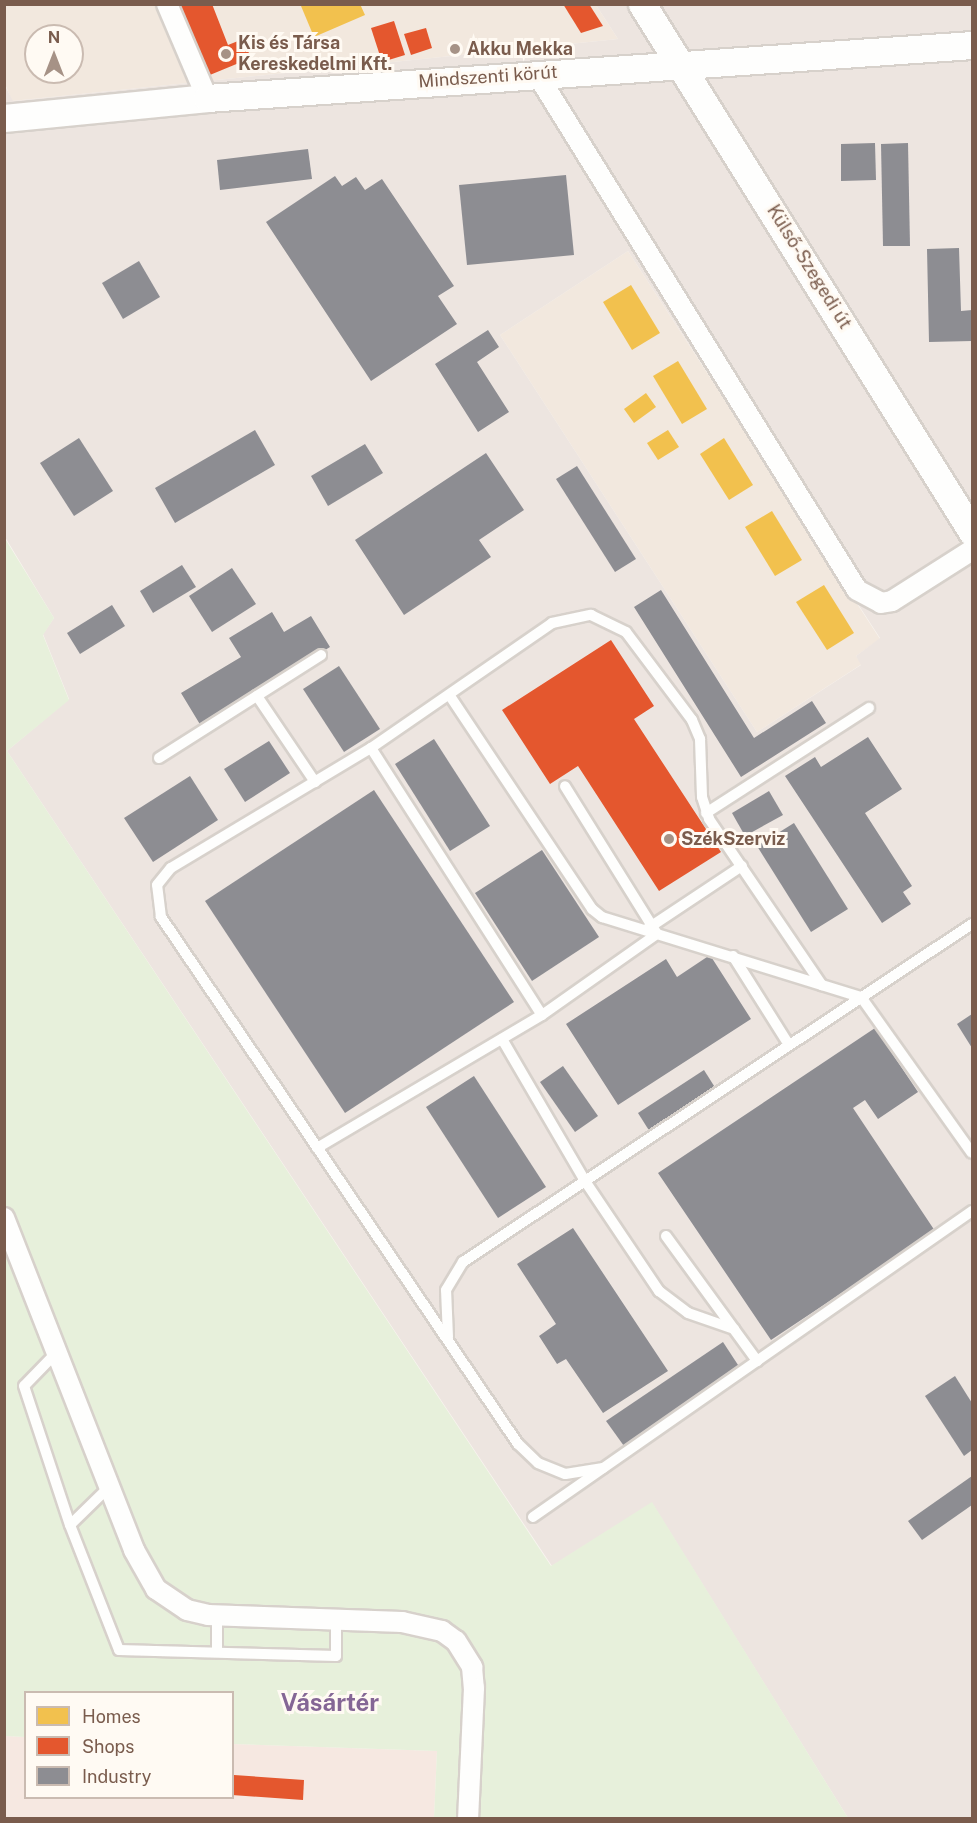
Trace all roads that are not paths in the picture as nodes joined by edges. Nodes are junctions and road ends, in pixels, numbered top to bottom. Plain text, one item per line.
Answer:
1 (167, 4) edge
2 (642, 4) edge
3 (972, 45) edge
4 (685, 64) junction
5 (537, 74) junction
6 (207, 98) junction
7 (4, 118) edge
8 (972, 532) edge
9 (972, 550) edge
10 (321, 655) dead end
11 (257, 696) junction
12 (450, 696) junction
13 (869, 708) dead end
14 (371, 748) junction
15 (159, 758) dead end
16 (315, 782) junction
17 (565, 786) dead end
18 (706, 813) junction
19 (742, 866) junction
20 (972, 924) edge
21 (651, 930) junction
22 (733, 956) junction
23 (822, 985) junction
24 (861, 997) junction
25 (542, 1015) junction
26 (502, 1039) junction
27 (789, 1045) junction
28 (317, 1148) junction
29 (972, 1153) edge
30 (585, 1181) junction
31 (972, 1211) edge
32 (4, 1218) edge
33 (666, 1236) dead end
34 (734, 1329) junction
35 (450, 1344) junction
36 (57, 1352) junction
37 (757, 1361) junction
38 (603, 1468) junction
39 (109, 1487) junction
40 (532, 1517) dead end
41 (70, 1525) junction
42 (217, 1615) junction
43 (336, 1621) junction
44 (218, 1652) junction
45 (468, 1818) edge

1 - 6 street
2 - 4 street, Külső-Szegedi út
3 - 4 street, Mindszenti körút
4 - 5 street, Mindszenti körút
4 - 8 street, Külső-Szegedi út
5 - 6 street, Mindszenti körút
5 - 9 street
6 - 7 street, Mindszenti körút
10 - 11 lane
11 - 15 lane
11 - 16 lane
12 - 14 lane
12 - 18 lane
12 - 21 lane
13 - 18 lane
14 - 16 lane
14 - 25 lane
16 - 28 lane
17 - 21 lane
18 - 19 lane
19 - 21 lane
19 - 23 lane
20 - 24 lane
21 - 22 lane
21 - 25 lane
22 - 23 lane
22 - 27 lane
23 - 24 lane
24 - 27 lane
24 - 29 lane
25 - 26 lane
26 - 28 lane
26 - 30 lane
27 - 30 lane
28 - 35 lane
30 - 34 lane
30 - 35 lane
31 - 37 lane
32 - 36 street
33 - 34 lane
34 - 37 lane
35 - 38 lane
36 - 39 street
36 - 41 lane
37 - 38 lane
38 - 40 lane
39 - 41 lane
39 - 42 street
41 - 44 lane
42 - 43 street
42 - 44 lane
43 - 44 lane
43 - 45 street

